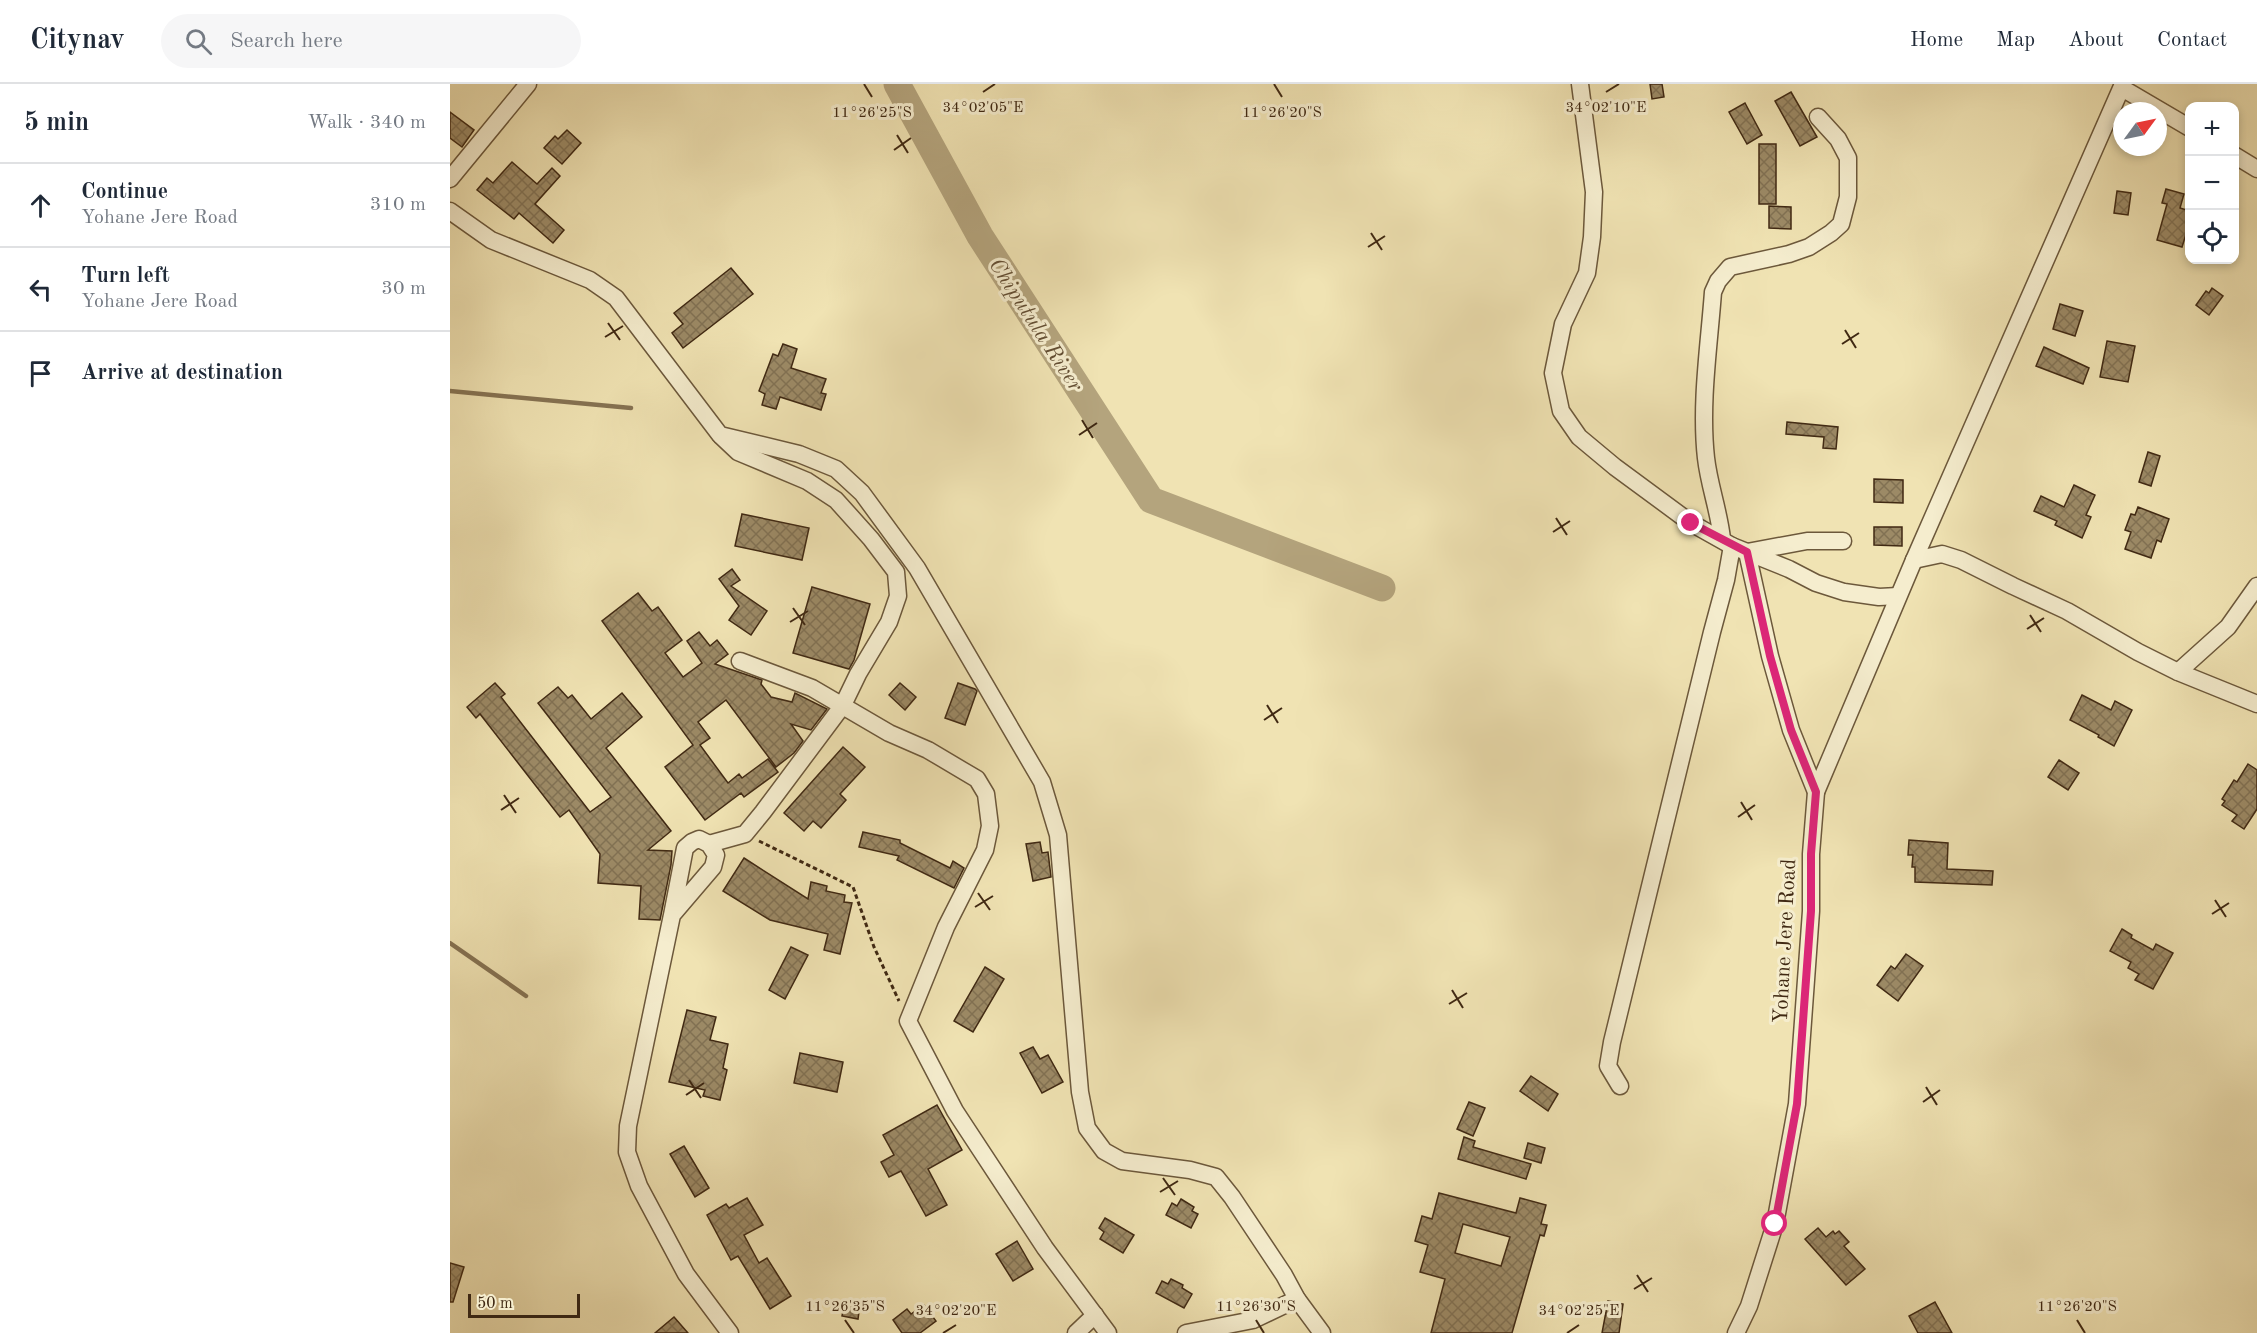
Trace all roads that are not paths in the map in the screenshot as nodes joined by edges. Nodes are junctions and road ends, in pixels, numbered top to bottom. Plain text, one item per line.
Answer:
1 (528, 84) edge
2 (1580, 84) edge
3 (2122, 86) edge
4 (1818, 117) dead end
5 (2185, 125) edge
6 (2237, 156) edge
7 (2257, 169) edge
8 (450, 179) edge
9 (450, 212) edge
10 (720, 435) junction
11 (1844, 541) dead end
12 (1733, 546) junction
13 (1914, 560) junction
14 (2257, 586) edge
15 (1898, 596) junction
16 (740, 661) dead end
17 (2178, 672) junction
18 (2257, 704) edge
19 (843, 705) junction
20 (1816, 792) junction
21 (709, 844) junction
22 (672, 915) junction
23 (1620, 1086) dead end
24 (1297, 1299) junction
25 (1095, 1315) junction
26 (730, 1333) edge
27 (1076, 1333) edge
28 (1108, 1333) edge
29 (1186, 1333) edge
30 (1322, 1333) edge
31 (1736, 1333) edge

1 - 8 street
2 - 12 street
3 - 5 street
3 - 13 street
4 - 12 street
6 - 7 street
9 - 10 street
10 - 19 street
10 - 24 street
11 - 12 street
12 - 15 street
12 - 20 street, Yohane Jere Road
12 - 23 street
13 - 15 street
13 - 17 street
14 - 17 street
15 - 20 street
16 - 19 street
17 - 18 street
19 - 21 street
19 - 25 street
20 - 31 street, Yohane Jere Road
21 - 22 street
21 - 22 street
22 - 26 street
24 - 29 street
24 - 30 street
25 - 27 street
25 - 28 street

